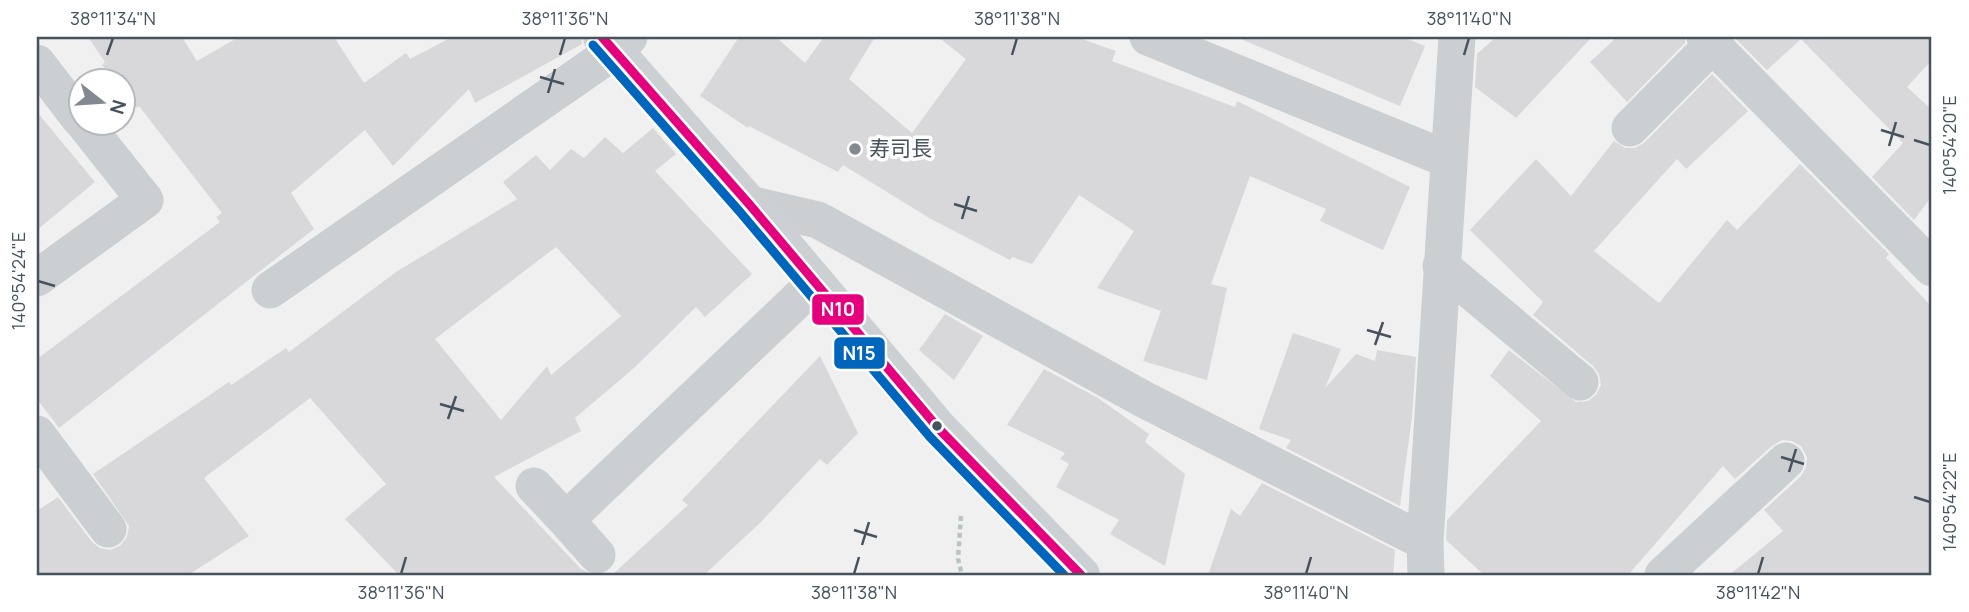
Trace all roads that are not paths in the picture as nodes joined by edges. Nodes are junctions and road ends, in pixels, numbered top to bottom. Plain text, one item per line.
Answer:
1 (1149, 37) edge
2 (1457, 37) edge
3 (1708, 41) edge
4 (615, 42) edge
5 (37, 63) edge
6 (66, 100) edge
7 (1630, 128) dead end
8 (94, 136) edge
9 (1447, 159) junction
10 (749, 204) junction
11 (1441, 267) junction
12 (1932, 268) edge
13 (37, 278) edge
14 (816, 283) junction
15 (270, 290) dead end
16 (1580, 382) dead end
17 (37, 434) edge
18 (1786, 461) dead end
19 (534, 486) dead end
20 (566, 520) junction
21 (108, 529) dead end
22 (597, 555) dead end
23 (1426, 559) edge
24 (1081, 575) edge
25 (1663, 575) edge

1 - 9 street
2 - 9 street
3 - 7 street
3 - 12 street
4 - 10 street
4 - 15 street
5 - 6 street
8 - 13 street
9 - 11 street
10 - 14 street
10 - 23 street
11 - 16 street
11 - 23 street
14 - 20 street
14 - 24 street
17 - 21 street
18 - 25 street
19 - 20 street
20 - 22 street

